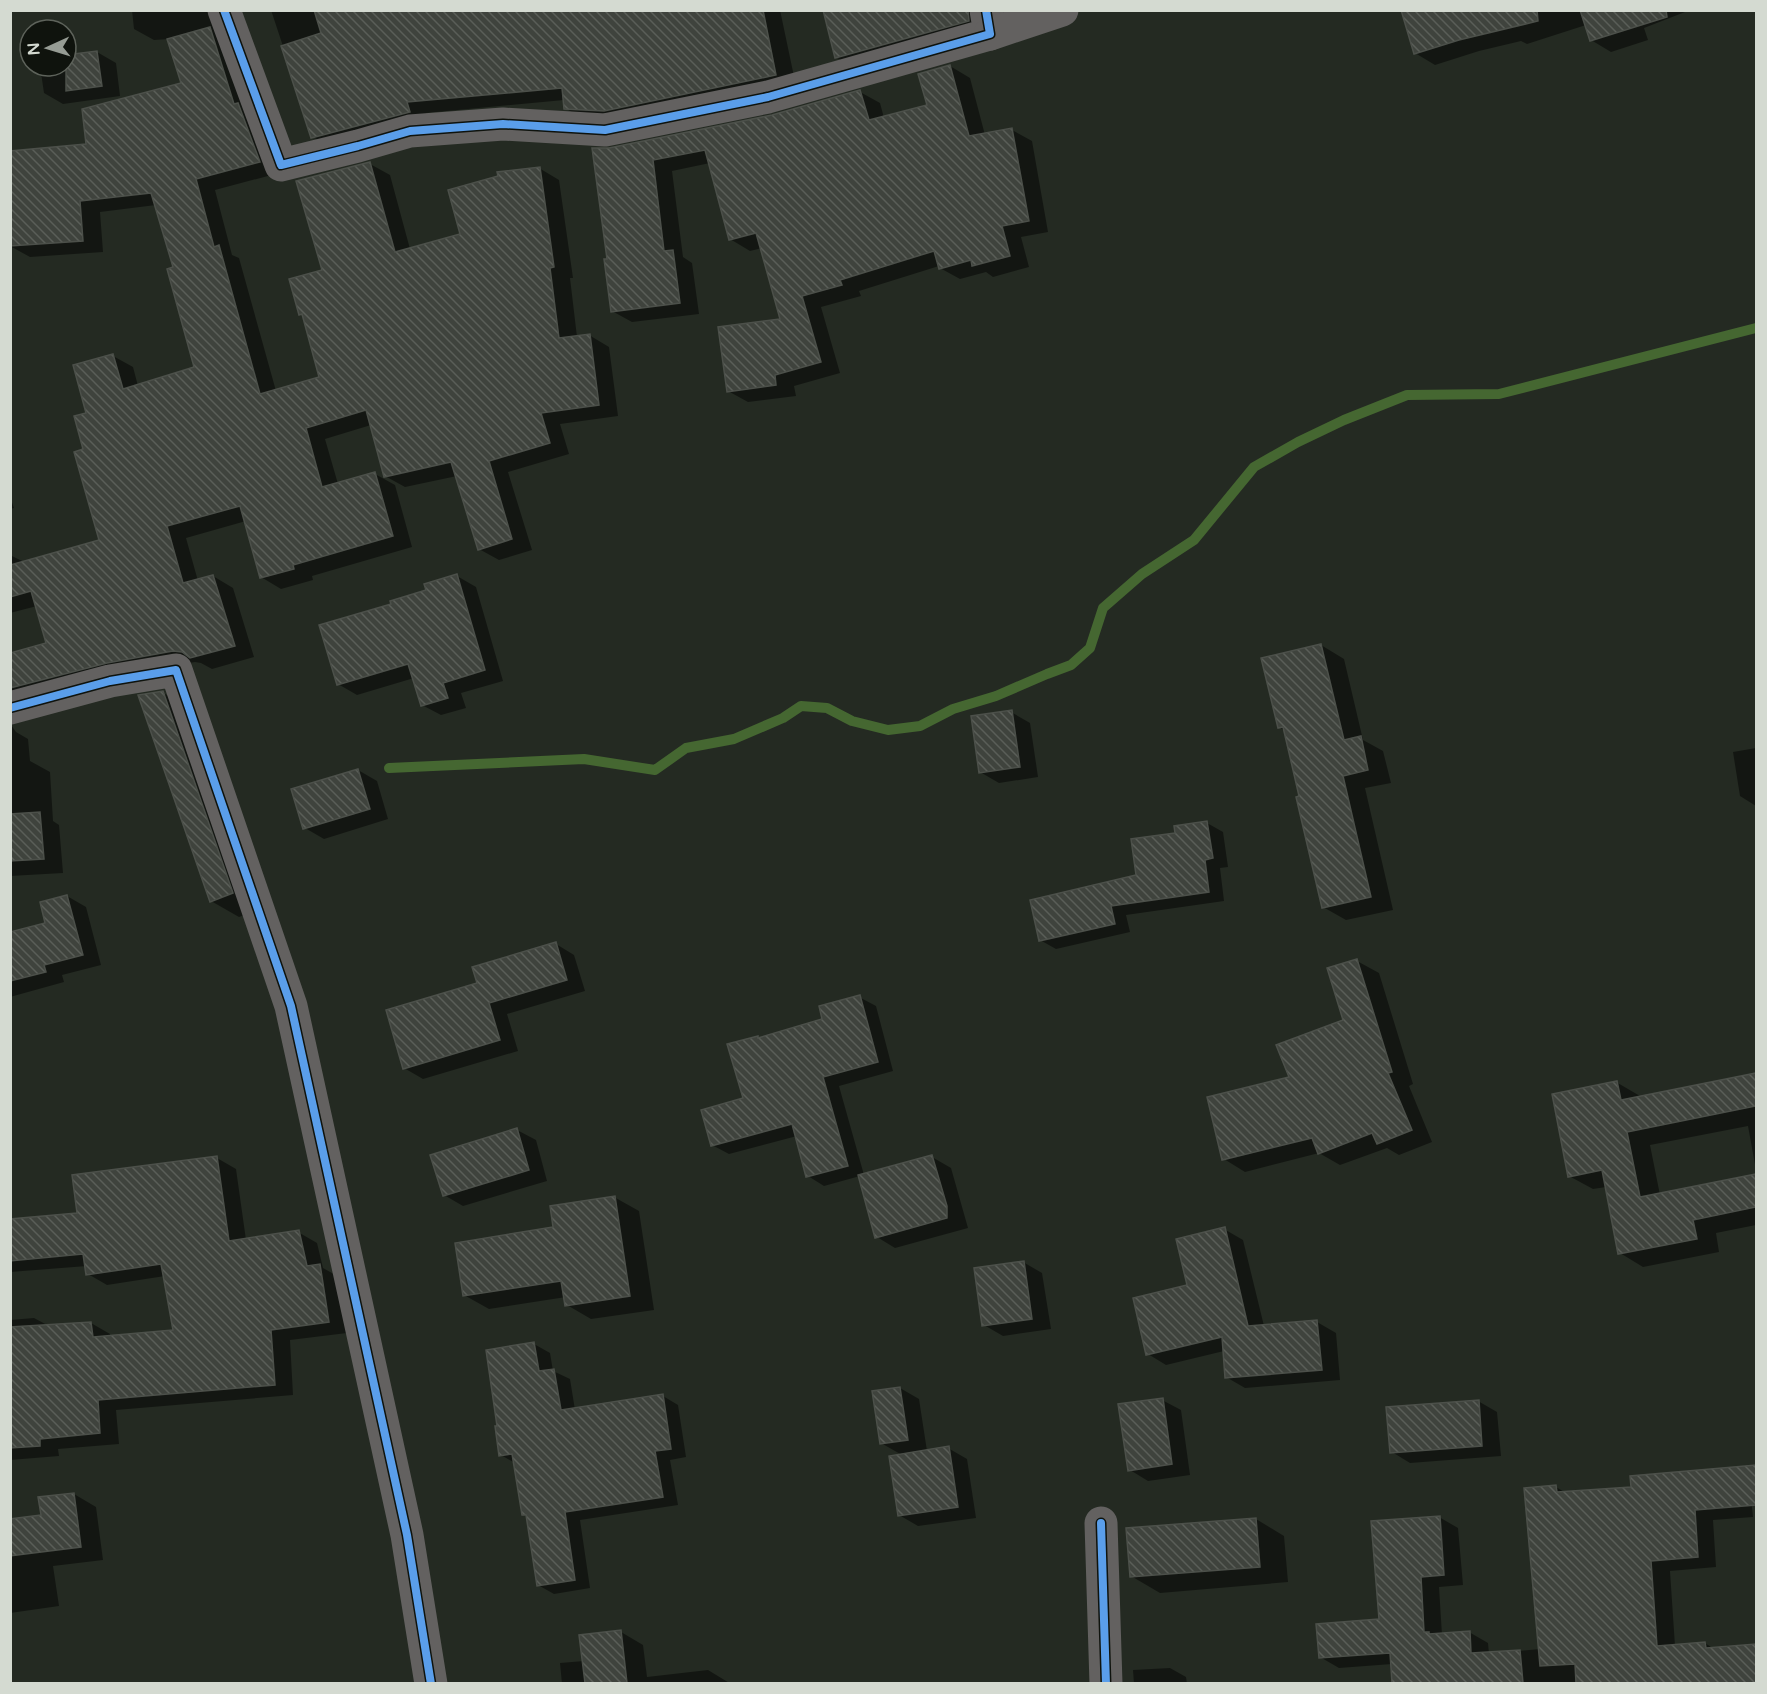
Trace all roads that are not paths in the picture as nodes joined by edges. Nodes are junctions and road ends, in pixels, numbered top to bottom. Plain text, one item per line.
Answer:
1 (224, 10) edge
2 (1062, 10) edge
3 (988, 22) edge
4 (10, 708) edge
5 (1101, 1523) dead end
6 (431, 1683) edge
7 (1106, 1683) edge

1 - 3 street
2 - 3 street
4 - 6 street
5 - 7 street

